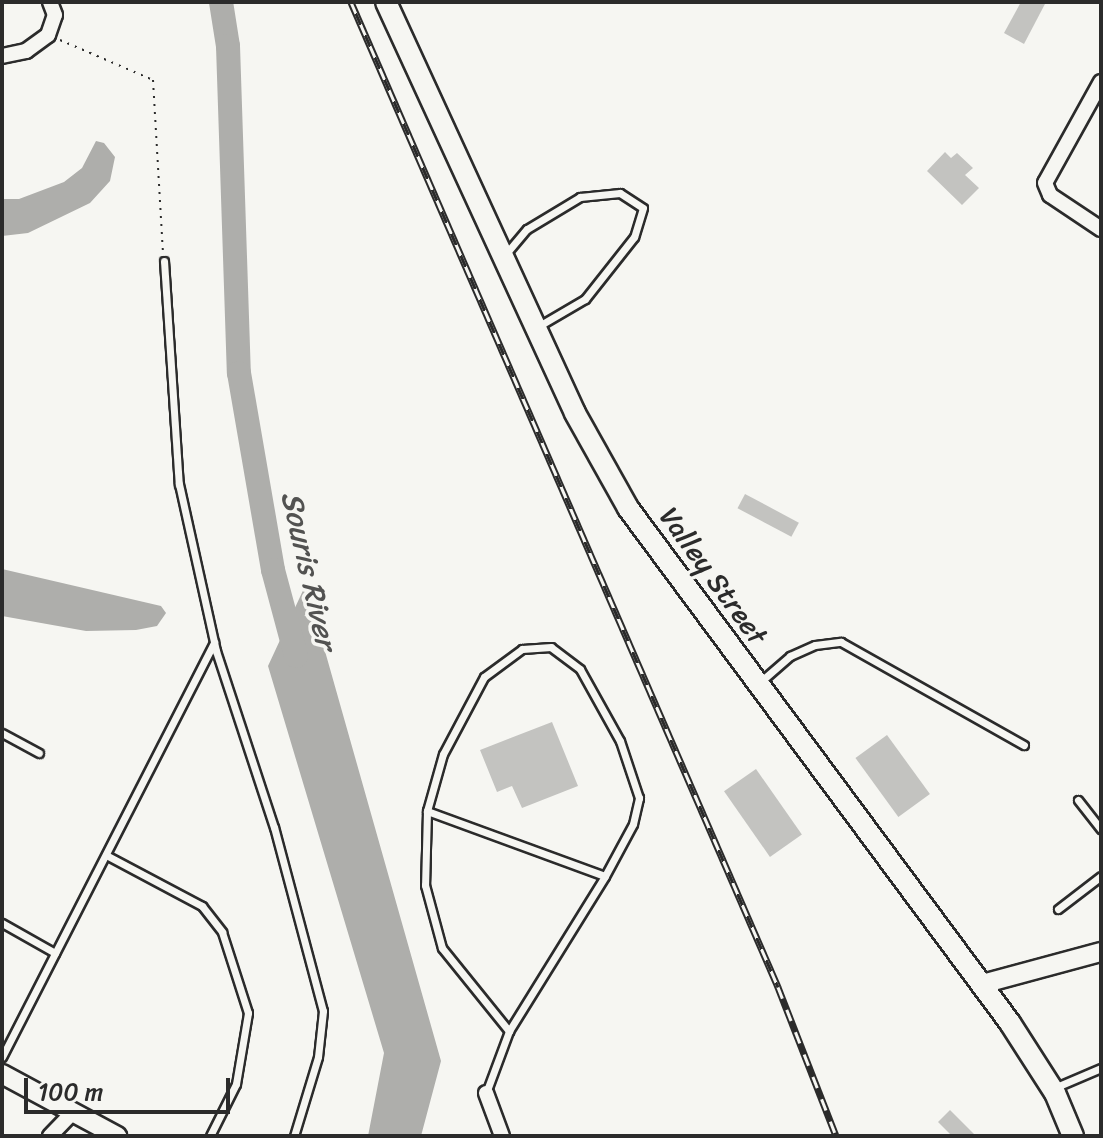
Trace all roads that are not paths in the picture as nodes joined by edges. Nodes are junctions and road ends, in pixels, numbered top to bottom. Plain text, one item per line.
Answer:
1 (50, 2) edge
2 (386, 2) edge
3 (2, 56) edge
4 (1101, 82) edge
5 (1101, 229) edge
6 (503, 258) junction
7 (164, 261) road end
8 (535, 329) junction
9 (214, 642) junction
10 (757, 684) junction
11 (2, 733) edge
12 (1024, 745) dead end
13 (39, 753) dead end
14 (1078, 800) dead end
15 (427, 811) junction
16 (1101, 829) edge
17 (106, 855) junction
18 (605, 876) junction
19 (1101, 876) edge
20 (1058, 909) dead end
21 (2, 923) edge
22 (1101, 952) edge
23 (55, 953) junction
24 (982, 984) junction
25 (509, 1031) junction
26 (2, 1057) edge
27 (1101, 1068) edge
28 (2, 1074) edge
29 (1052, 1088) junction
30 (486, 1093) joint
31 (73, 1112) junction
32 (50, 1136) edge
33 (117, 1136) edge
34 (210, 1136) edge
35 (294, 1136) edge
36 (502, 1136) edge
37 (1073, 1136) edge

1 - 3 street
2 - 6 main road, Valley Street
4 - 5 street
6 - 8 main road, Valley Street
6 - 8 lane
7 - 9 lane
8 - 10 main road, Valley Street
9 - 17 lane
9 - 35 lane
10 - 12 lane
10 - 24 main road, Valley Street
11 - 13 lane
14 - 16 lane
15 - 18 lane
15 - 18 lane
15 - 25 lane
17 - 23 lane
17 - 34 lane
18 - 25 lane
19 - 20 lane
21 - 23 lane
22 - 24 street
23 - 26 lane
24 - 29 main road, Valley Street
25 - 30 lane
27 - 29 lane
28 - 31 street
29 - 37 main road, Valley Street
30 - 36 street
31 - 32 street
31 - 33 street

